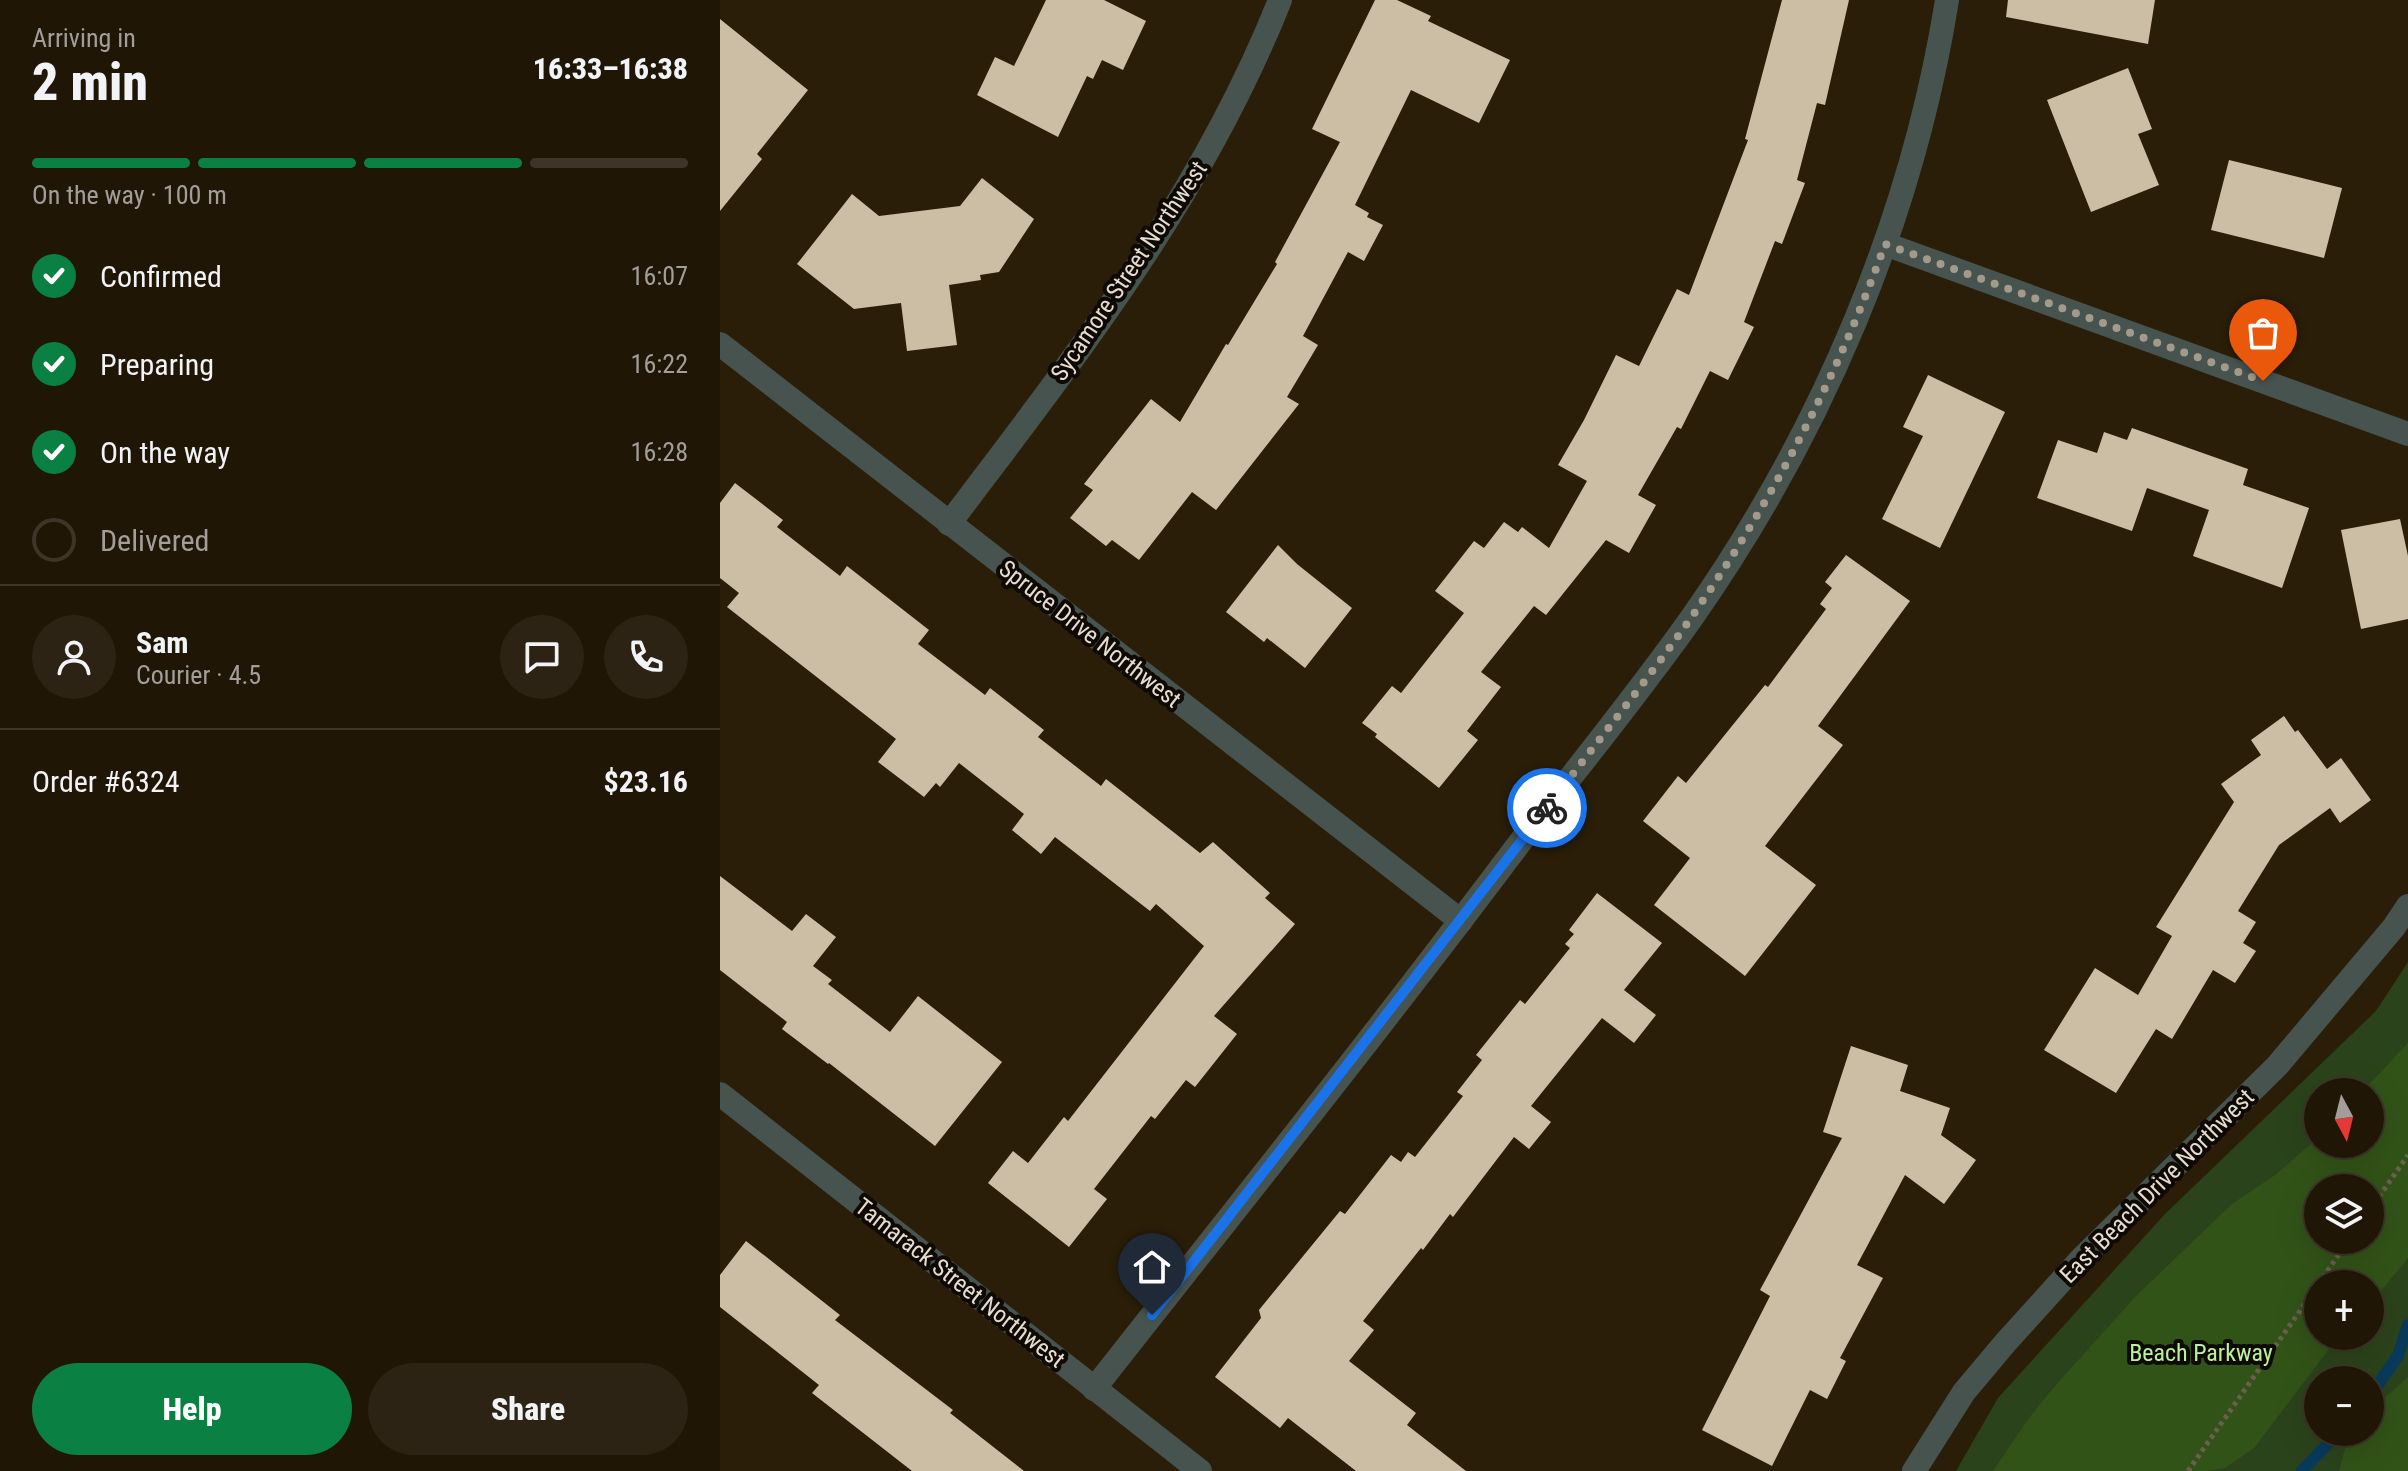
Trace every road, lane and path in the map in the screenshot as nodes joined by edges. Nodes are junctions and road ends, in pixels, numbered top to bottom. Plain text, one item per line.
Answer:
1 (1280, 0) edge
2 (1947, 0) edge
3 (1885, 244) junction
4 (720, 344) edge
5 (2408, 434) edge
6 (949, 524) junction
7 (2408, 906) edge
8 (1461, 921) junction
9 (720, 1094) edge
10 (2408, 1155) edge
11 (2384, 1190) edge
12 (2304, 1304) edge
13 (1094, 1389) junction
14 (1200, 1471) edge
15 (1914, 1471) edge
16 (2188, 1471) edge

1 - 6 street, Sycamore Street Northwest
2 - 3 street
3 - 5 street
3 - 8 street
4 - 6 street, Spruce Drive Northwest
6 - 8 street, Spruce Drive Northwest
7 - 15 street, East Beach Drive Northwest
8 - 13 street
9 - 13 street, Tamarack Street Northwest
10 - 11 path
12 - 16 path
13 - 14 street, Tamarack Street Northwest

